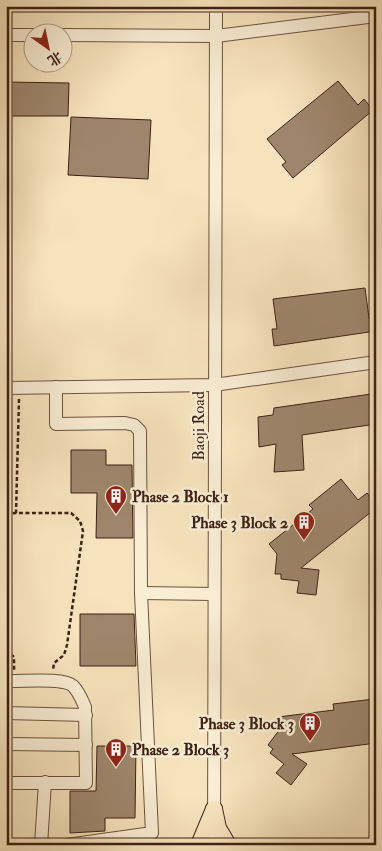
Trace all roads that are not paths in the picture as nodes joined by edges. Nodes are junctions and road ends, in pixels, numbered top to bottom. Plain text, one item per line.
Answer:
1 (216, 6) edge
2 (376, 16) edge
3 (6, 35) edge
4 (22, 35) edge
5 (72, 35) edge
6 (216, 36) junction
7 (376, 362) edge
8 (214, 385) junction
9 (56, 387) junction
10 (12, 388) edge
11 (141, 593) junction
12 (214, 594) junction
13 (10, 681) edge
14 (6, 713) edge
15 (86, 715) junction
16 (6, 744) edge
17 (86, 745) junction
18 (45, 782) junction
19 (6, 783) edge
20 (214, 809) junction
21 (41, 845) edge
22 (67, 845) edge
23 (199, 845) edge
24 (214, 845) edge
25 (228, 845) edge

1 - 6 street, Baoji Road
2 - 6 street
3 - 4 street
5 - 6 street
6 - 8 street, Baoji Road
7 - 8 street
8 - 9 street
8 - 12 street, Baoji Road
9 - 10 street
9 - 11 street
11 - 12 street
11 - 22 street
12 - 20 street, Baoji Road
13 - 15 street
14 - 15 street
15 - 17 street
16 - 17 street
17 - 18 street
18 - 19 street
18 - 21 street
20 - 23 main road
20 - 24 street, Baoji Road
20 - 25 main road

